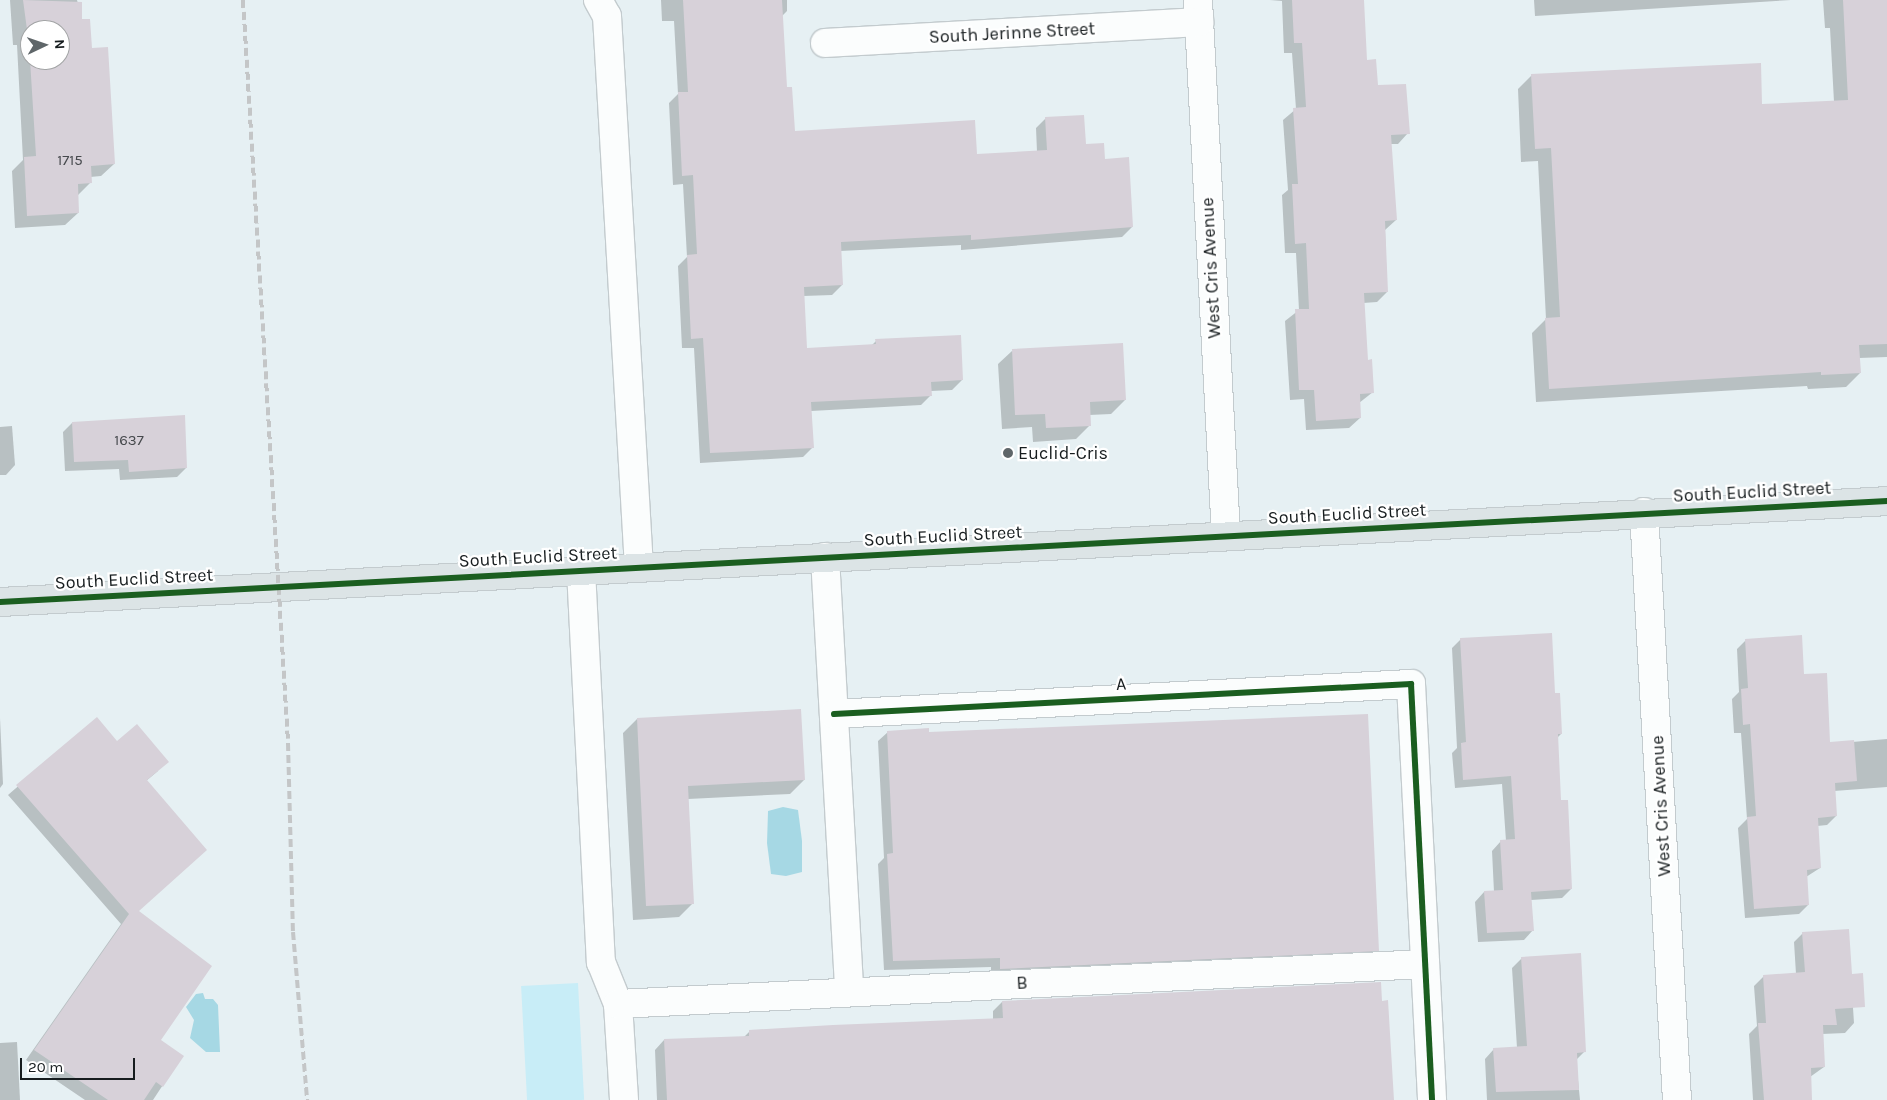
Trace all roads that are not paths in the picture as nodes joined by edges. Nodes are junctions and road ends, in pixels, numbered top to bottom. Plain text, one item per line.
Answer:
1 (598, 0) edge
2 (1198, 11) edge
3 (825, 43) dead end
4 (1887, 501) edge
5 (1644, 512) junction
6 (1226, 536) junction
7 (825, 557) junction
8 (639, 567) junction
9 (581, 570) junction
10 (0, 602) edge
11 (834, 714) junction
12 (1425, 964) junction
13 (849, 991) junction
14 (618, 1004) junction
15 (624, 1100) edge
16 (1432, 1100) edge
17 (1677, 1100) edge

1 - 8 street
2 - 3 street, South Jerinne Street
2 - 6 street, West Cris Avenue
4 - 5 main road, South Euclid Street
5 - 6 main road, South Euclid Street
5 - 17 street, West Cris Avenue
6 - 7 main road, South Euclid Street
7 - 8 main road, South Euclid Street
7 - 11 street
8 - 9 main road, South Euclid Street
9 - 10 main road, South Euclid Street
9 - 14 street
11 - 12 street, A
11 - 13 street
12 - 13 street, B
12 - 16 street
13 - 14 street, B
14 - 15 street

